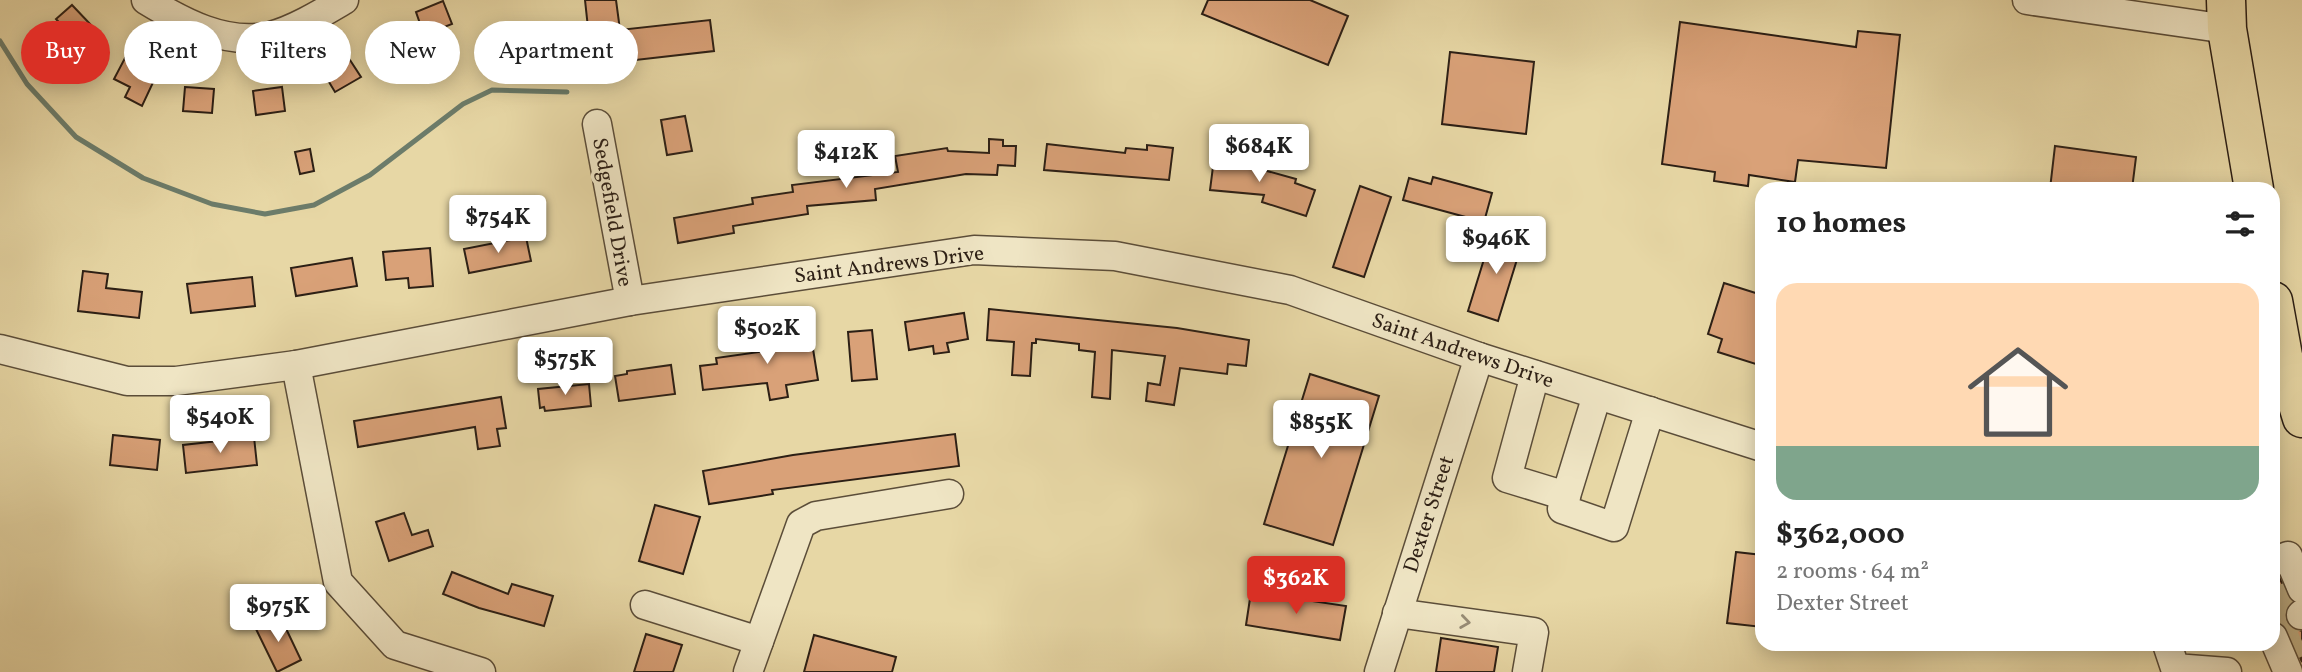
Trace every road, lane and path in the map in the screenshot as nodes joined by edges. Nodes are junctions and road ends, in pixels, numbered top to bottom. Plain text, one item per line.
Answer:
1 (146, 0) edge
2 (344, 0) edge
3 (2026, 0) edge
4 (2226, 14) edge
5 (597, 124) dead end
6 (2253, 182) edge
7 (629, 301) junction
8 (0, 349) edge
9 (1479, 357) junction
10 (296, 365) junction
11 (2280, 372) edge
12 (1535, 375) junction
13 (1597, 395) junction
14 (1650, 411) junction
15 (2302, 418) edge
16 (1755, 445) edge
17 (949, 495) dead end
18 (1566, 496) junction
19 (2280, 559) edge
20 (645, 605) dead end
21 (1397, 612) junction
22 (2289, 624) edge
23 (759, 640) junction
24 (2169, 651) edge
25 (481, 672) edge
26 (748, 672) edge
27 (1383, 672) edge
28 (1527, 672) edge
29 (2227, 672) edge

1 - 2 street
3 - 4 street
4 - 6 highway
5 - 7 street, Sedgefield Drive
7 - 9 street, Saint Andrews Drive
7 - 10 street, Saint Andrews Drive
8 - 10 street, Saint Andrews Drive
9 - 12 street, Saint Andrews Drive
9 - 21 street, Dexter Street
10 - 25 street
11 - 15 highway
12 - 13 street, Saint Andrews Drive
12 - 18 street
13 - 14 street, Saint Andrews Drive
13 - 18 street
14 - 16 street, Saint Andrews Drive
14 - 18 street
17 - 23 street
19 - 22 street
20 - 23 street
21 - 27 street, Dexter Street
21 -> 28 street
23 - 26 street
24 - 29 street

